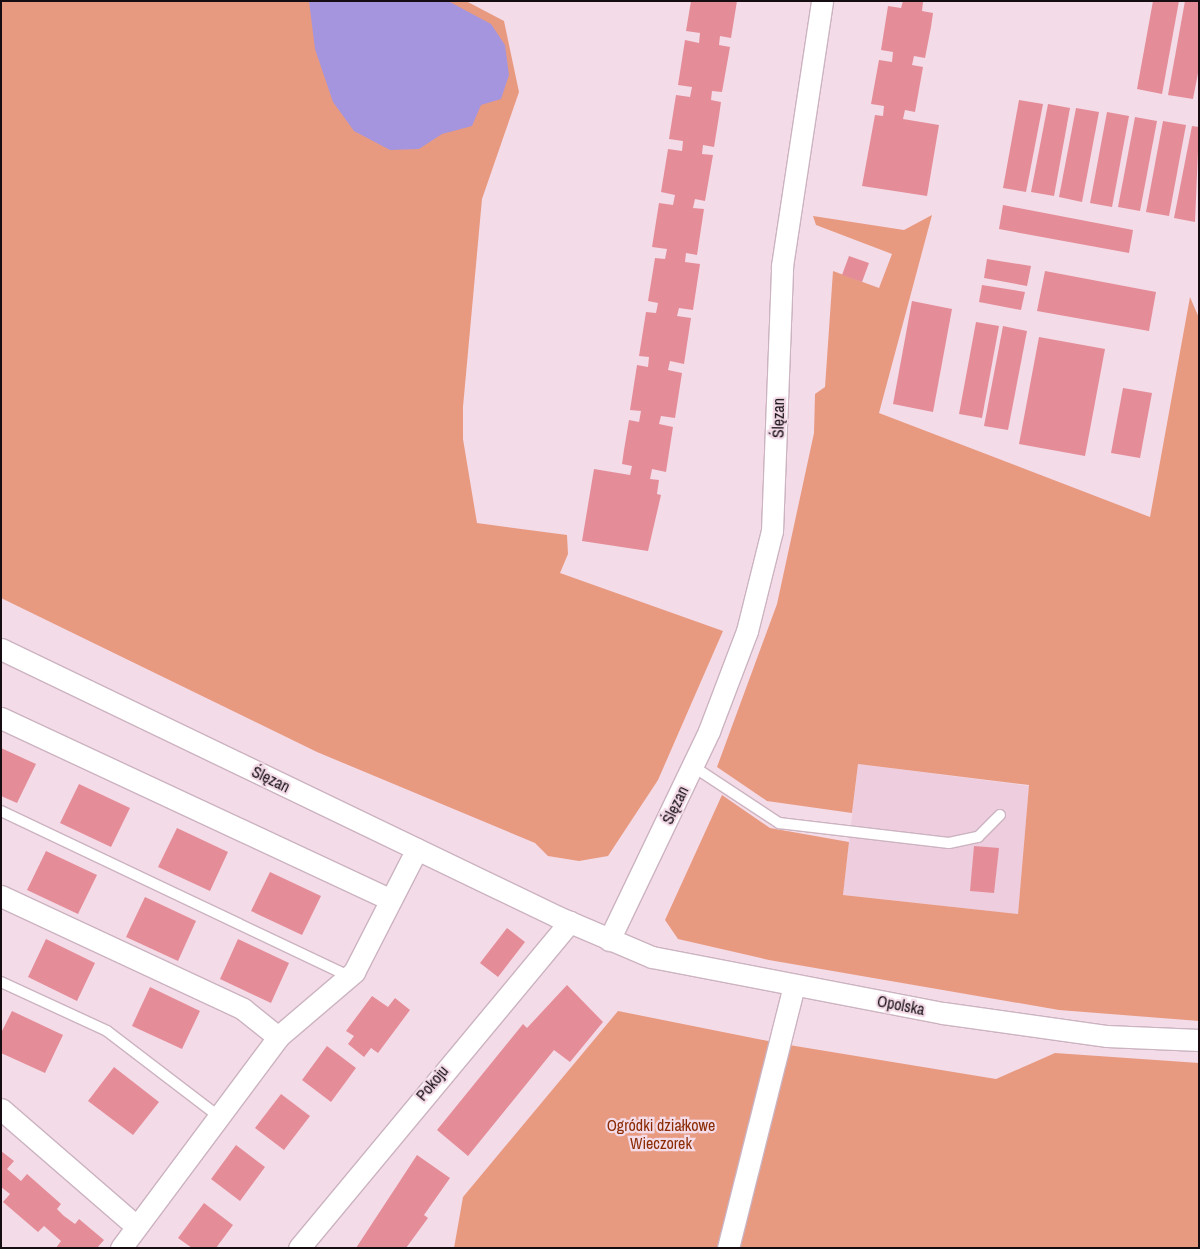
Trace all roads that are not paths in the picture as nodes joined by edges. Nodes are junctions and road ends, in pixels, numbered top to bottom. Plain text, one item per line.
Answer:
1 (822, 1) edge
2 (1, 650) edge
3 (1, 718) edge
4 (694, 767) junction
5 (1, 811) edge
6 (1000, 815) dead end
7 (417, 849) junction
8 (1, 896) edge
9 (391, 900) junction
10 (570, 922) junction
11 (609, 940) junction
12 (349, 976) junction
13 (1, 982) edge
14 (794, 984) junction
15 (278, 1036) junction
16 (1199, 1040) edge
17 (1, 1109) edge
18 (218, 1116) junction
19 (136, 1226) junction
20 (121, 1248) edge
21 (299, 1248) edge
22 (728, 1248) edge

1 - 4 street, Ślęzan
2 - 7 street, Ślęzan
3 - 9 street
4 - 6 lane
4 - 11 street, Ślęzan
5 - 12 lane
7 - 9 street
7 - 10 street, Ślęzan
8 - 15 street
9 - 12 street
10 - 11 street, Ślęzan
10 - 21 street, Pokoju
11 - 14 street, Opolska
12 - 15 street
13 - 18 lane
14 - 16 street, Opolska
14 - 22 street
15 - 18 street
17 - 19 street
18 - 19 street
19 - 20 street

